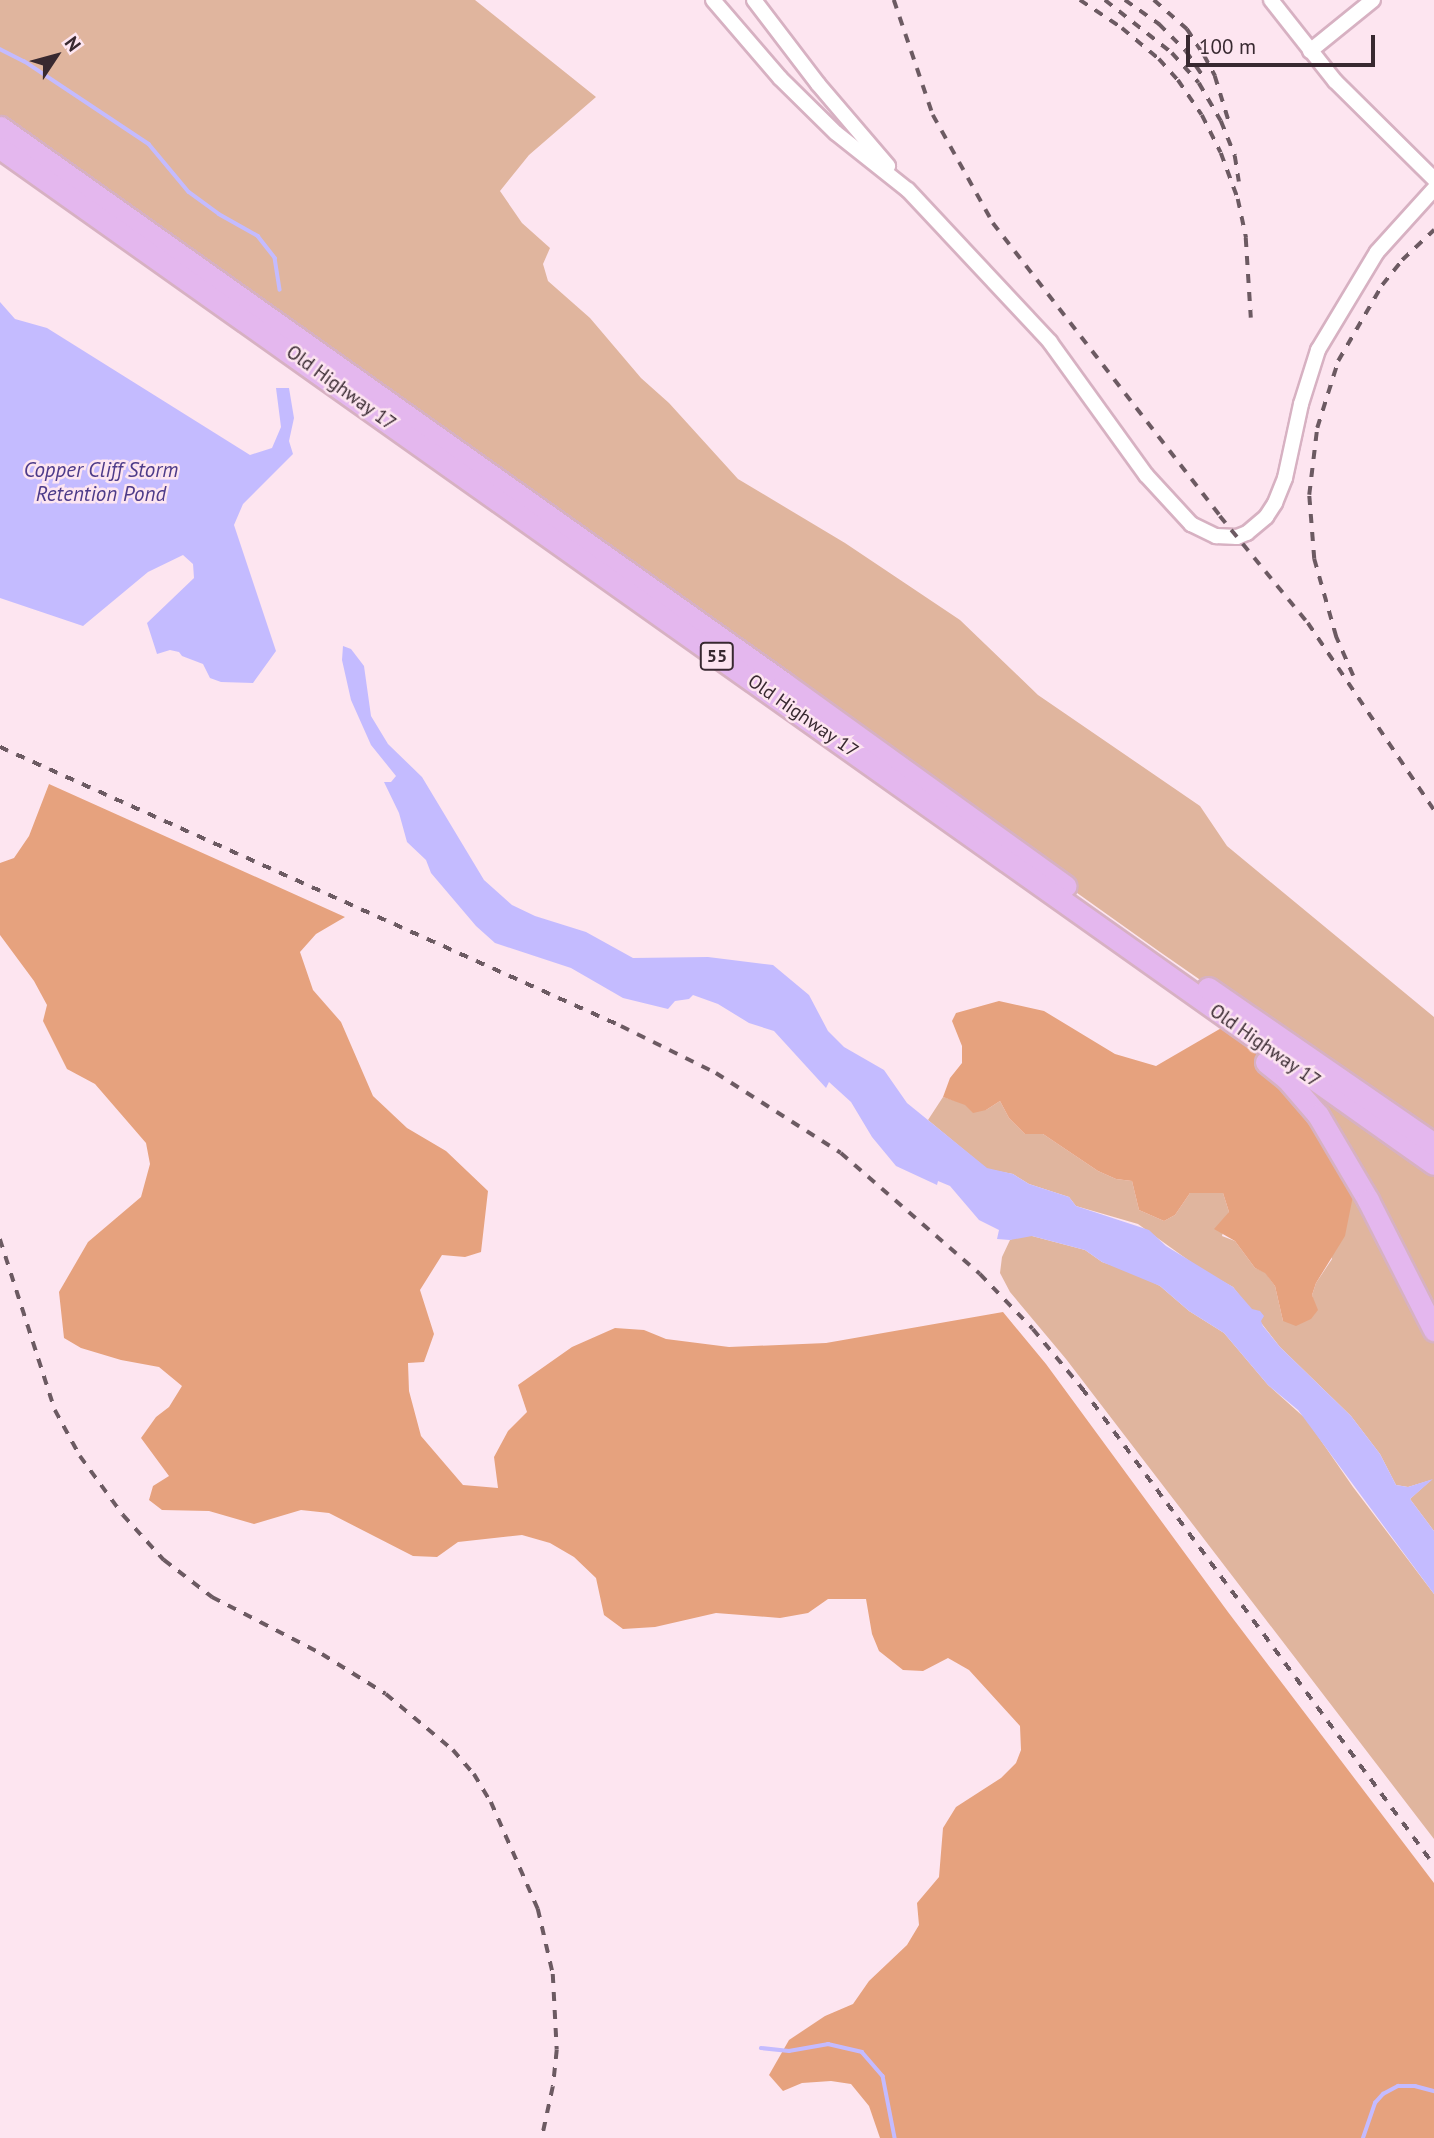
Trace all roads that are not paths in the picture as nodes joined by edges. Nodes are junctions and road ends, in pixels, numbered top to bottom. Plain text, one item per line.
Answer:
1 (713, 0) edge
2 (754, 0) edge
3 (1272, 0) edge
4 (1373, 0) edge
5 (1310, 51) junction
6 (0, 127) edge
7 (0, 148) edge
8 (1434, 179) edge
9 (1434, 189) edge
10 (909, 190) junction
11 (1236, 1026) junction
12 (1434, 1144) edge
13 (1434, 1164) edge
14 (1434, 1329) edge

1 - 10 street
2 - 10 street
3 - 5 street
4 - 5 street
5 - 8 street
6 - 12 main road, Old Highway 17 / 55
7 - 11 main road, Old Highway 17 / 55
9 - 10 street
11 - 13 main road, Old Highway 17 / 55
11 - 14 main road

